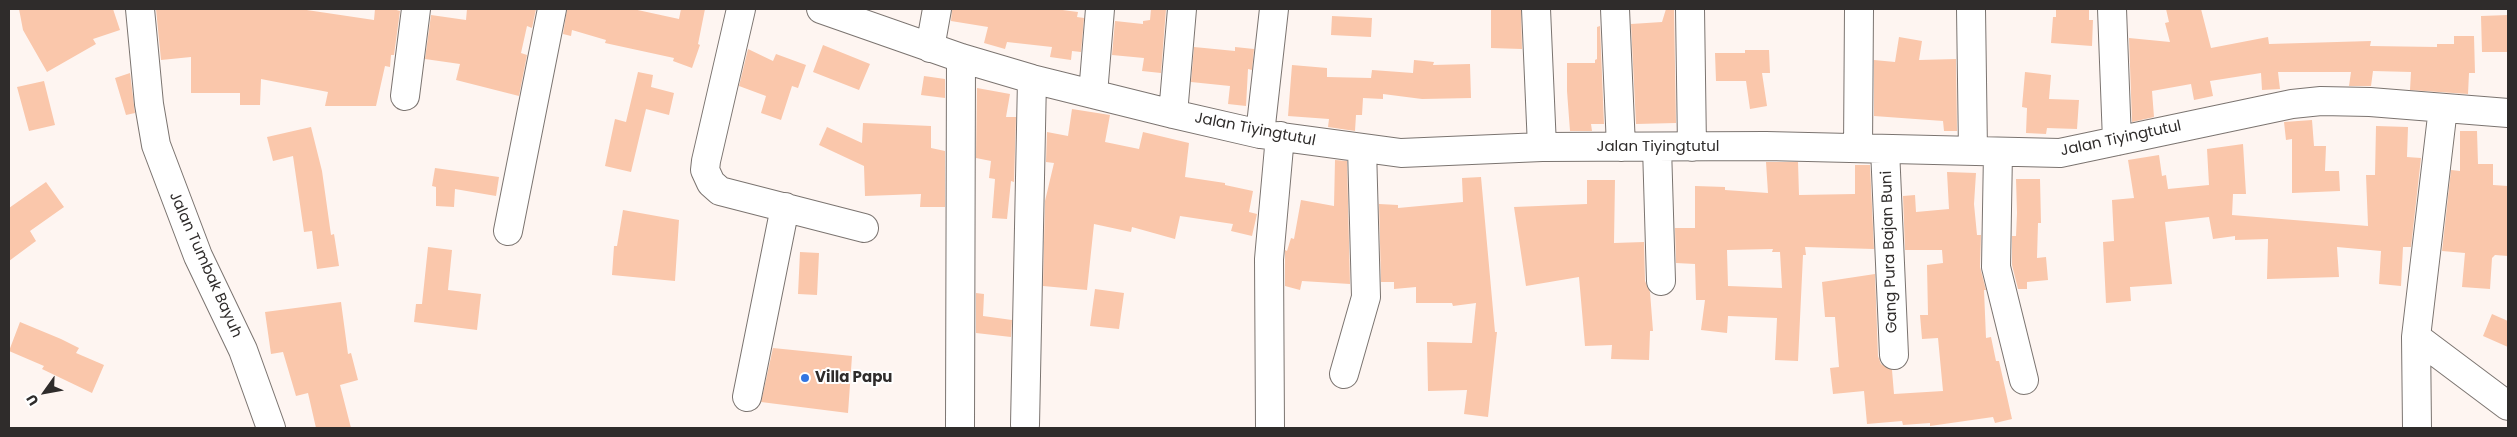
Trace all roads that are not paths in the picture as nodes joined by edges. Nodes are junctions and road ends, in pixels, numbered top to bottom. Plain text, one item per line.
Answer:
1 (140, 9) edge
2 (416, 9) edge
3 (552, 9) edge
4 (741, 9) edge
5 (937, 9) edge
6 (1100, 9) edge
7 (1182, 9) edge
8 (1274, 9) edge
9 (1536, 9) edge
10 (1616, 9) edge
11 (1690, 9) edge
12 (1859, 9) edge
13 (1971, 9) edge
14 (2112, 9) edge
15 (832, 10) edge
16 (930, 48) junction
17 (961, 58) junction
18 (1032, 79) junction
19 (1093, 94) junction
20 (405, 96) dead end
21 (2444, 108) junction
22 (2508, 113) edge
23 (1173, 114) junction
24 (1270, 135) junction
25 (2117, 142) junction
26 (1542, 147) junction
27 (1621, 147) junction
28 (1657, 147) junction
29 (1692, 147) junction
30 (1362, 148) junction
31 (1858, 148) junction
32 (1885, 149) junction
33 (1985, 151) junction
34 (785, 207) junction
35 (864, 228) dead end
36 (508, 231) dead end
37 (1661, 281) dead end
38 (2416, 337) junction
39 (1894, 355) dead end
40 (1344, 374) dead end
41 (2024, 380) dead end
42 (747, 397) dead end
43 (2508, 406) edge
44 (1025, 425) dead end
45 (271, 428) edge
46 (960, 428) edge
47 (1270, 428) edge
48 (2417, 428) edge

1 - 45 street, Jalan Tumbak Bayuh
2 - 20 street
3 - 36 street
4 - 34 street
5 - 16 street
6 - 19 street
7 - 23 street
8 - 24 street
9 - 26 street
10 - 27 street
11 - 29 street
12 - 31 street
13 - 33 street
14 - 25 street
15 - 16 street, Jalan Tiyingtutul
16 - 17 street, Jalan Tiyingtutul
17 - 18 street, Jalan Tiyingtutul
17 - 46 street
18 - 19 street, Jalan Tiyingtutul
18 - 44 street
19 - 23 street, Jalan Tiyingtutul
21 - 22 street, Jalan Tiyingtutul
21 - 25 street, Jalan Tiyingtutul
21 - 38 street
23 - 24 street, Jalan Tiyingtutul
24 - 30 street, Jalan Tiyingtutul
24 - 47 street
25 - 33 street, Jalan Tiyingtutul
26 - 27 street, Jalan Tiyingtutul
26 - 30 street, Jalan Tiyingtutul
27 - 28 street, Jalan Tiyingtutul
28 - 29 street, Jalan Tiyingtutul
28 - 37 street
29 - 31 street, Jalan Tiyingtutul
30 - 40 street
31 - 32 street, Jalan Tiyingtutul
32 - 33 street, Jalan Tiyingtutul
32 - 39 street, Gang Pura Bajan Buni
33 - 41 street
34 - 35 street
34 - 42 street
38 - 43 street
38 - 48 street

